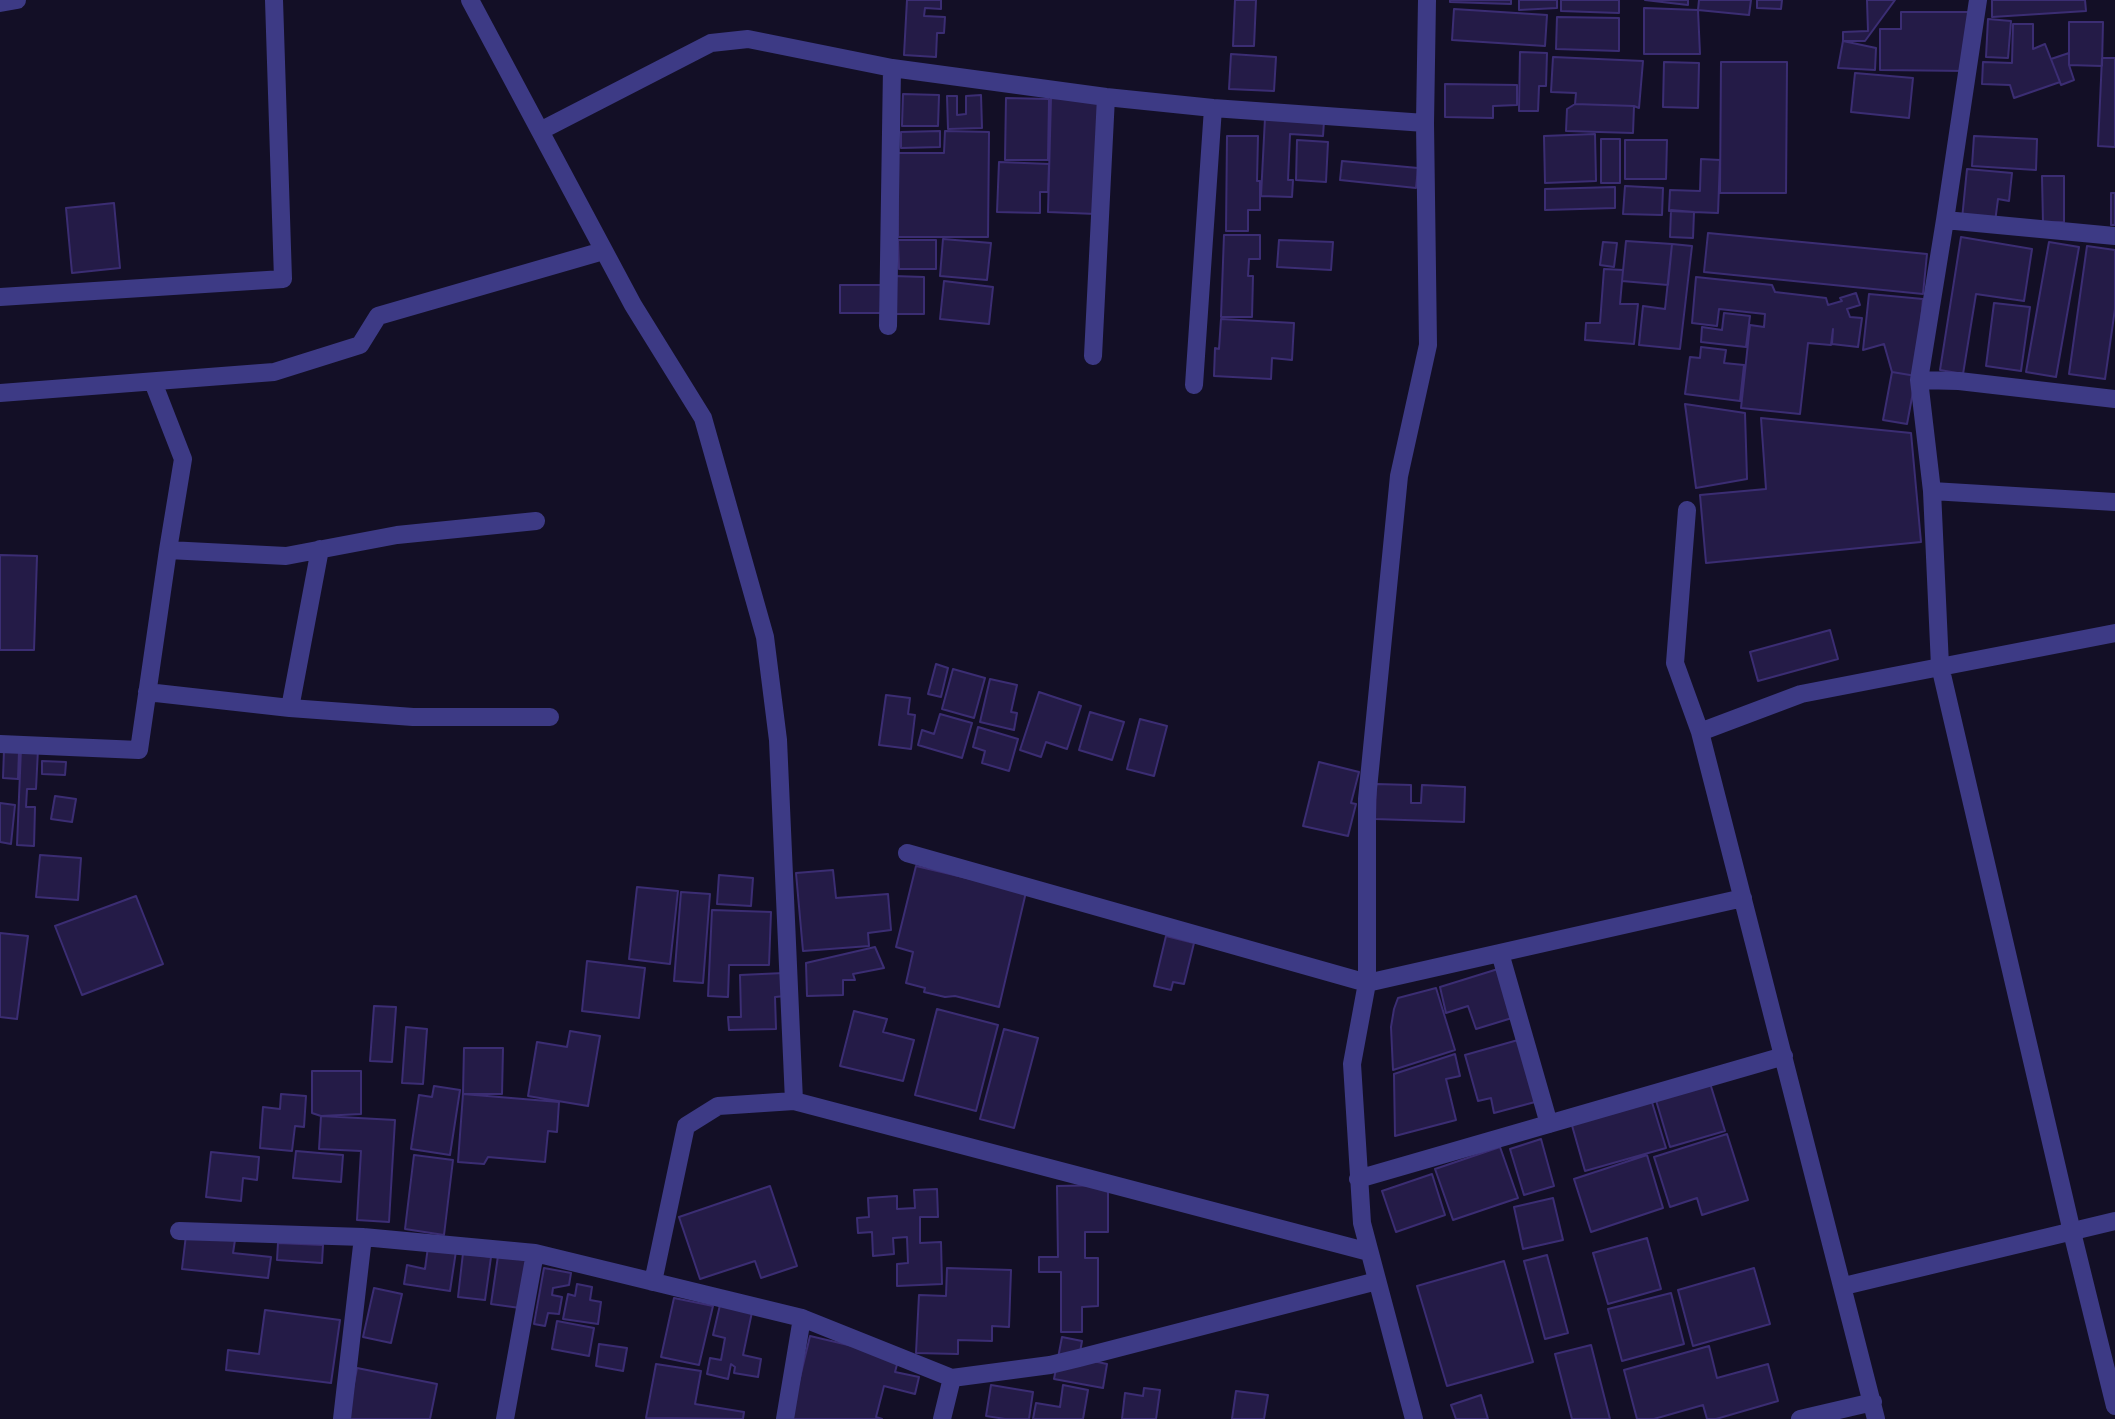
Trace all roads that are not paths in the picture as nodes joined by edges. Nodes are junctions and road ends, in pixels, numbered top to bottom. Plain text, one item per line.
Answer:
1 (17, 0) edge
2 (274, 0) edge
3 (470, 0) edge
4 (1427, 0) edge
5 (1978, 0) edge
6 (0, 3) edge
7 (892, 68) junction
8 (1105, 97) junction
9 (1213, 108) junction
10 (1425, 123) junction
11 (540, 131) junction
12 (1945, 220) junction
13 (2115, 236) edge
14 (603, 251) junction
15 (0, 297) edge
16 (888, 326) dead end
17 (1093, 356) dead end
18 (1919, 380) junction
19 (153, 382) junction
20 (1194, 384) dead end
21 (0, 393) edge
22 (2115, 399) edge
23 (1932, 491) junction
24 (2115, 502) edge
25 (1687, 510) dead end
26 (536, 521) dead end
27 (320, 549) junction
28 (168, 550) junction
29 (2115, 633) edge
30 (1940, 666) junction
31 (147, 692) junction
32 (290, 708) junction
33 (550, 717) dead end
34 (1700, 732) junction
35 (0, 744) edge
36 (907, 853) dead end
37 (1743, 898) junction
38 (1500, 953) junction
39 (1367, 982) junction
40 (1784, 1056) junction
41 (794, 1101) junction
42 (1549, 1124) junction
43 (1359, 1179) junction
44 (2115, 1221) edge
45 (180, 1231) dead end
46 (2072, 1232) junction
47 (363, 1237) junction
48 (1369, 1252) junction
49 (535, 1253) junction
50 (1377, 1281) junction
51 (653, 1282) junction
52 (1844, 1286) junction
53 (802, 1318) junction
54 (952, 1378) junction
55 (2115, 1406) edge
56 (1875, 1410) edge
57 (342, 1419) edge
58 (505, 1419) edge
59 (785, 1419) edge
60 (943, 1419) edge
61 (1414, 1419) edge
62 (1800, 1419) edge

1 - 6 street
2 - 15 street
3 - 11 street
4 - 10 street
5 - 12 street
7 - 8 street
7 - 11 street
7 - 16 street
8 - 9 street
8 - 17 street
9 - 10 street
9 - 20 street
10 - 39 street
11 - 14 street
12 - 13 street
12 - 18 street
14 - 19 street
14 - 41 street
18 - 22 street
18 - 23 street
19 - 21 street
19 - 28 street
23 - 24 street
23 - 30 street
25 - 34 street
26 - 27 street
27 - 28 street
27 - 32 street
28 - 31 street
29 - 30 street
30 - 34 street
30 - 46 street
31 - 32 street
31 - 35 street
32 - 33 street
34 - 37 street
36 - 39 street
37 - 38 street
37 - 40 street
38 - 39 street
38 - 42 street
39 - 43 street
40 - 42 street
40 - 52 street
41 - 48 street
41 - 51 street
42 - 43 street
43 - 48 street
44 - 46 street
45 - 47 street
46 - 52 street
46 - 55 street
47 - 49 street
47 - 57 street
48 - 50 street
49 - 51 street
49 - 58 street
50 - 54 street
50 - 61 street
51 - 53 street
52 - 56 street
53 - 54 street
53 - 59 street
54 - 60 street
56 - 62 street

